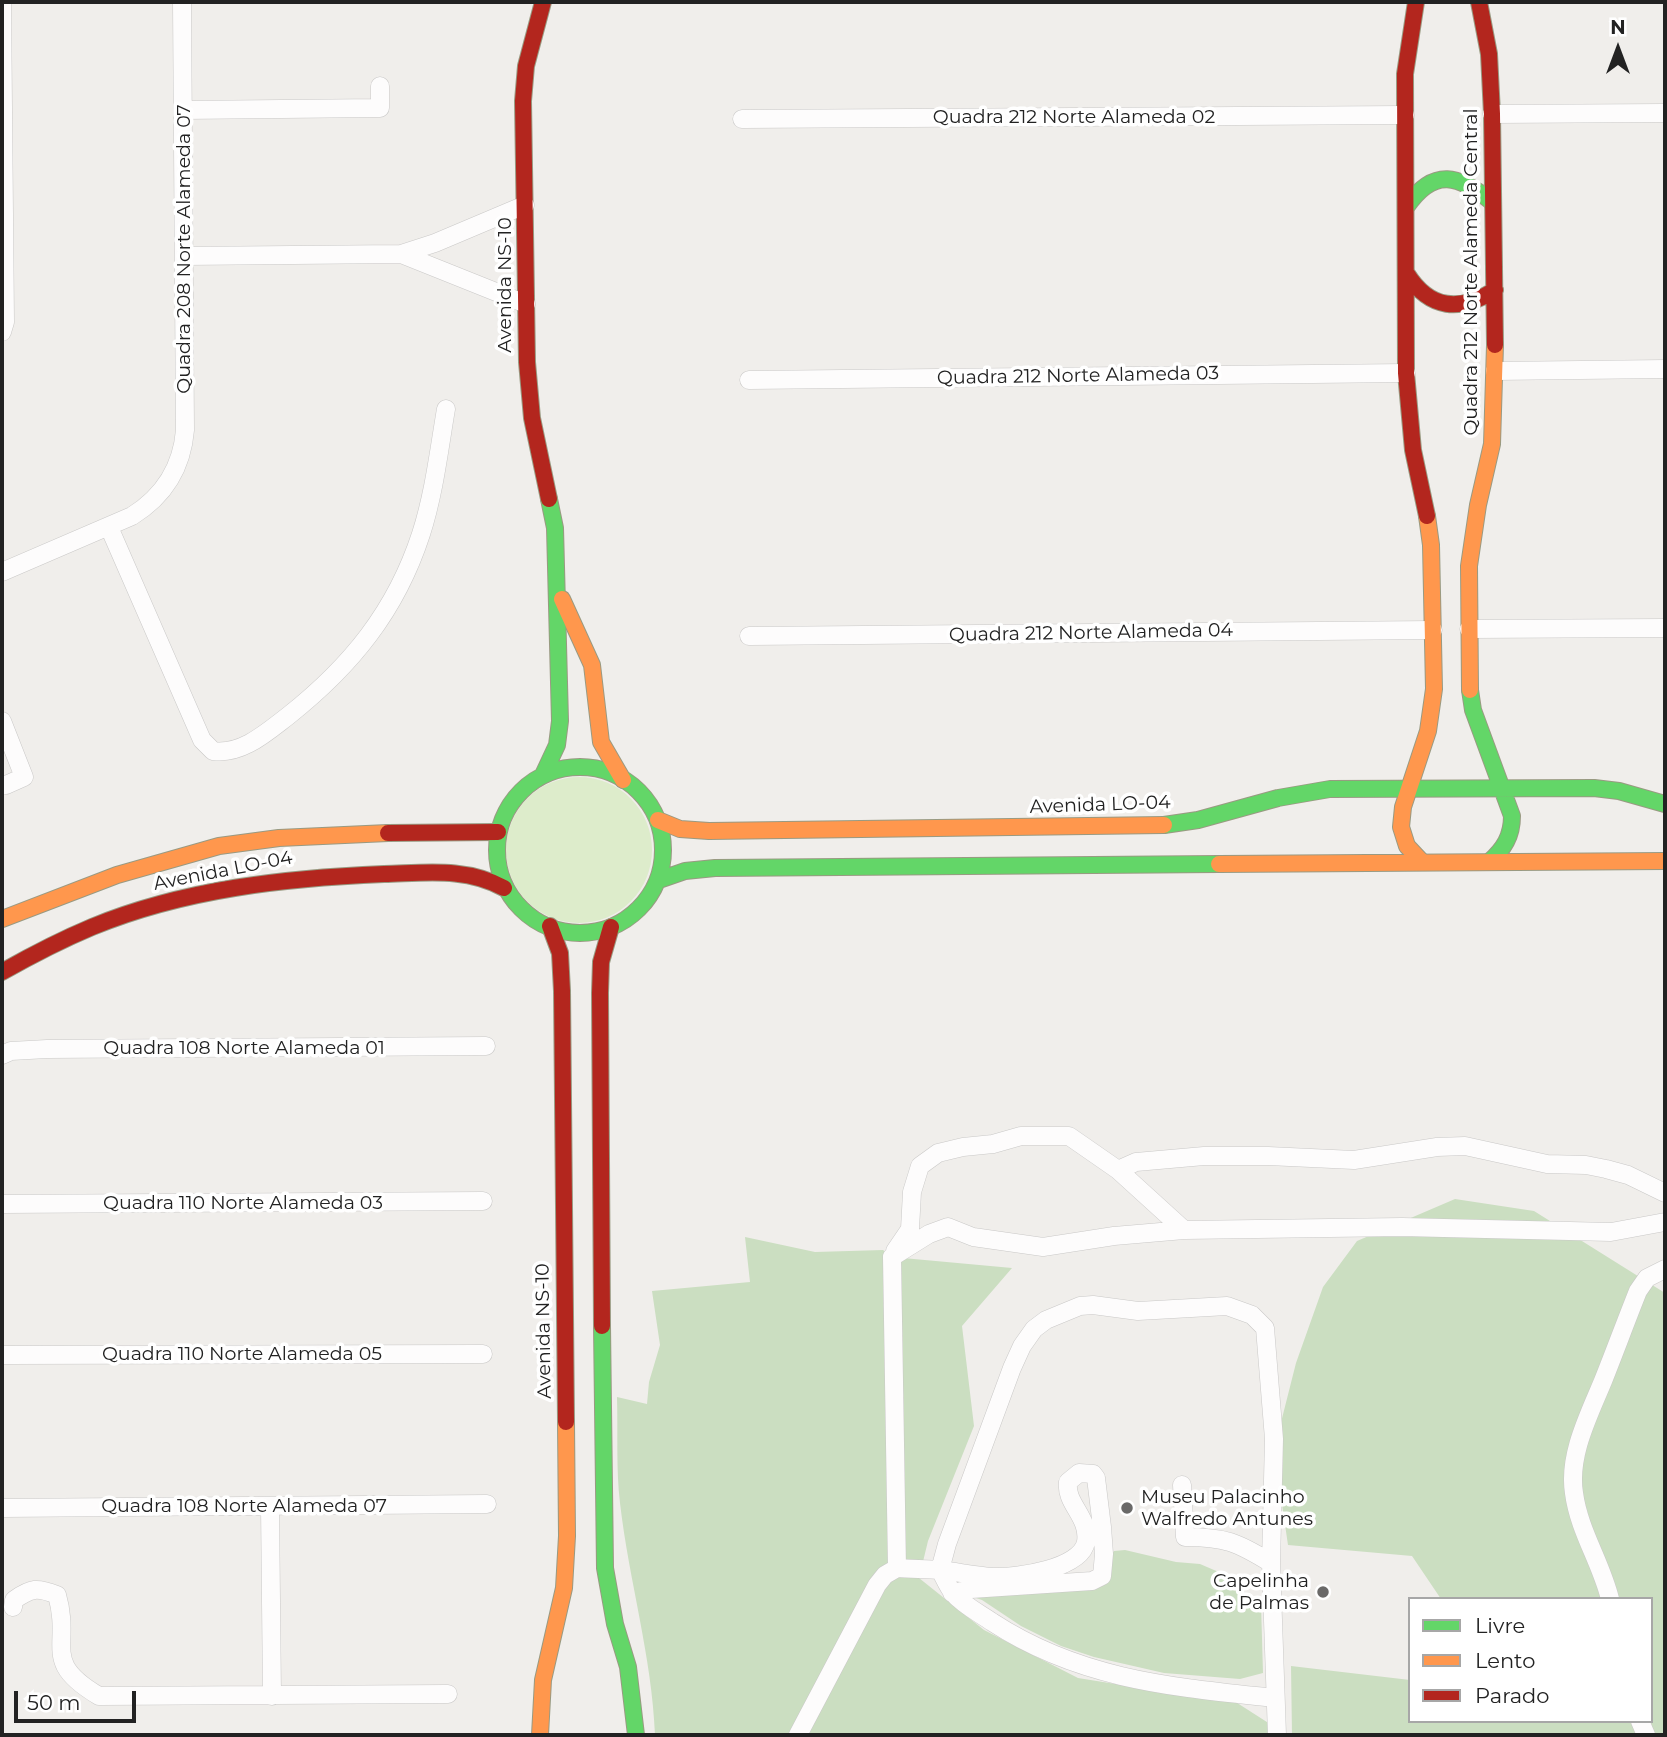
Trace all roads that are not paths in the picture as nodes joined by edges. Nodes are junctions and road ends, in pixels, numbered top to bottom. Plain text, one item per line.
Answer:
1 (2, 2) edge
2 (182, 2) edge
3 (543, 2) edge
4 (1416, 2) edge
5 (1479, 2) edge
6 (380, 86) dead end
7 (183, 110) junction
8 (1665, 113) edge
9 (1492, 114) junction
10 (1405, 115) junction
11 (742, 119) dead end
12 (1492, 202) junction
13 (525, 205) junction
14 (1407, 206) junction
15 (401, 254) junction
16 (184, 256) junction
17 (1407, 274) junction
18 (1495, 290) junction
19 (527, 304) junction
20 (2, 332) edge
21 (1665, 369) edge
22 (1495, 371) junction
23 (1406, 373) junction
24 (750, 380) dead end
25 (446, 409) dead end
26 (109, 527) junction
27 (557, 567) junction
28 (2, 572) edge
29 (1665, 628) edge
30 (1469, 629) junction
31 (1433, 630) junction
32 (750, 636) dead end
33 (2, 722) edge
34 (543, 775) junction
35 (623, 780) junction
36 (6, 785) dead end
37 (1501, 788) junction
38 (1410, 789) junction
39 (1665, 804) edge
40 (658, 820) junction
41 (498, 832) junction
42 (1665, 861) edge
43 (1422, 862) junction
44 (1489, 862) junction
45 (659, 880) junction
46 (504, 888) junction
47 (2, 919) edge
48 (550, 926) junction
49 (611, 927) junction
50 (2, 972) edge
51 (486, 1046) dead end
52 (2, 1055) edge
53 (1118, 1170) junction
54 (1665, 1193) edge
55 (483, 1201) dead end
56 (2, 1204) edge
57 (1665, 1222) edge
58 (1184, 1230) junction
59 (892, 1257) junction
60 (1665, 1269) edge
61 (483, 1354) dead end
62 (2, 1355) edge
63 (1182, 1485) dead end
64 (487, 1504) dead end
65 (270, 1506) junction
66 (2, 1508) edge
67 (1271, 1563) junction
68 (897, 1568) junction
69 (940, 1570) junction
70 (952, 1592) junction
71 (1610, 1597) edge
72 (13, 1607) dead end
73 (448, 1694) dead end
74 (272, 1696) junction
75 (1275, 1698) junction
76 (541, 1735) edge
77 (636, 1735) edge
78 (798, 1735) edge
79 (1277, 1735) edge

1 - 20 street
2 - 7 street, Quadra 208 Norte Alameda 07
3 - 13 street, Avenida NS-10
4 - 10 street
5 - 9 street, Quadra 212 Norte Alameda Central
6 - 7 street
7 - 16 street, Quadra 208 Norte Alameda 07
8 - 9 street
9 - 12 street, Quadra 212 Norte Alameda Central
10 - 11 street, Quadra 212 Norte Alameda 02
10 - 14 street
12 - 14 street
12 - 18 street, Quadra 212 Norte Alameda Central
13 - 15 street
13 - 19 street, Avenida NS-10
14 - 17 street
15 - 16 street
15 - 19 street
16 - 26 street, Quadra 208 Norte Alameda 07
17 - 18 street
17 - 23 street
18 - 22 street, Quadra 212 Norte Alameda Central
19 - 27 street, Avenida NS-10
21 - 22 street
22 - 30 street, Quadra 212 Norte Alameda Central
23 - 24 street, Quadra 212 Norte Alameda 03
23 - 31 street
25 - 26 street
26 - 28 street, Quadra 208 Norte Alameda 07
27 - 34 street, Avenida NS-10
27 - 35 street, Avenida NS-10
29 - 30 street
30 - 37 street, Quadra 212 Norte Alameda Central
31 - 32 street, Quadra 212 Norte Alameda 04
31 - 38 street
33 - 36 street
34 - 35 street, Avenida NS-10
34 - 41 street, Avenida NS-10
35 - 40 street, Avenida NS-10
37 - 38 street, Avenida LO-04
37 - 39 street, Avenida LO-04
37 - 44 street
38 - 40 street, Avenida LO-04
38 - 43 street
40 - 45 street, Avenida NS-10
41 - 46 street, Avenida NS-10
41 - 47 street, Avenida LO-04
42 - 44 street
43 - 44 street
43 - 45 street
45 - 49 street
46 - 48 street
46 - 50 street, Avenida LO-04
48 - 49 street
48 - 76 street, Avenida NS-10
49 - 77 street
51 - 52 street, Quadra 108 Norte Alameda 01
53 - 54 street
53 - 58 street
53 - 59 street
55 - 56 street, Quadra 110 Norte Alameda 03
57 - 58 street
58 - 59 street
59 - 68 street
60 - 71 street
61 - 62 street, Quadra 110 Norte Alameda 05
63 - 67 street
64 - 65 street, Quadra 108 Norte Alameda 07
65 - 66 street, Quadra 108 Norte Alameda 07
65 - 74 street
67 - 69 street
67 - 75 street
68 - 69 street
68 - 78 street
69 - 70 street
69 - 70 street
70 - 75 street
72 - 74 street
73 - 74 street
75 - 79 street

